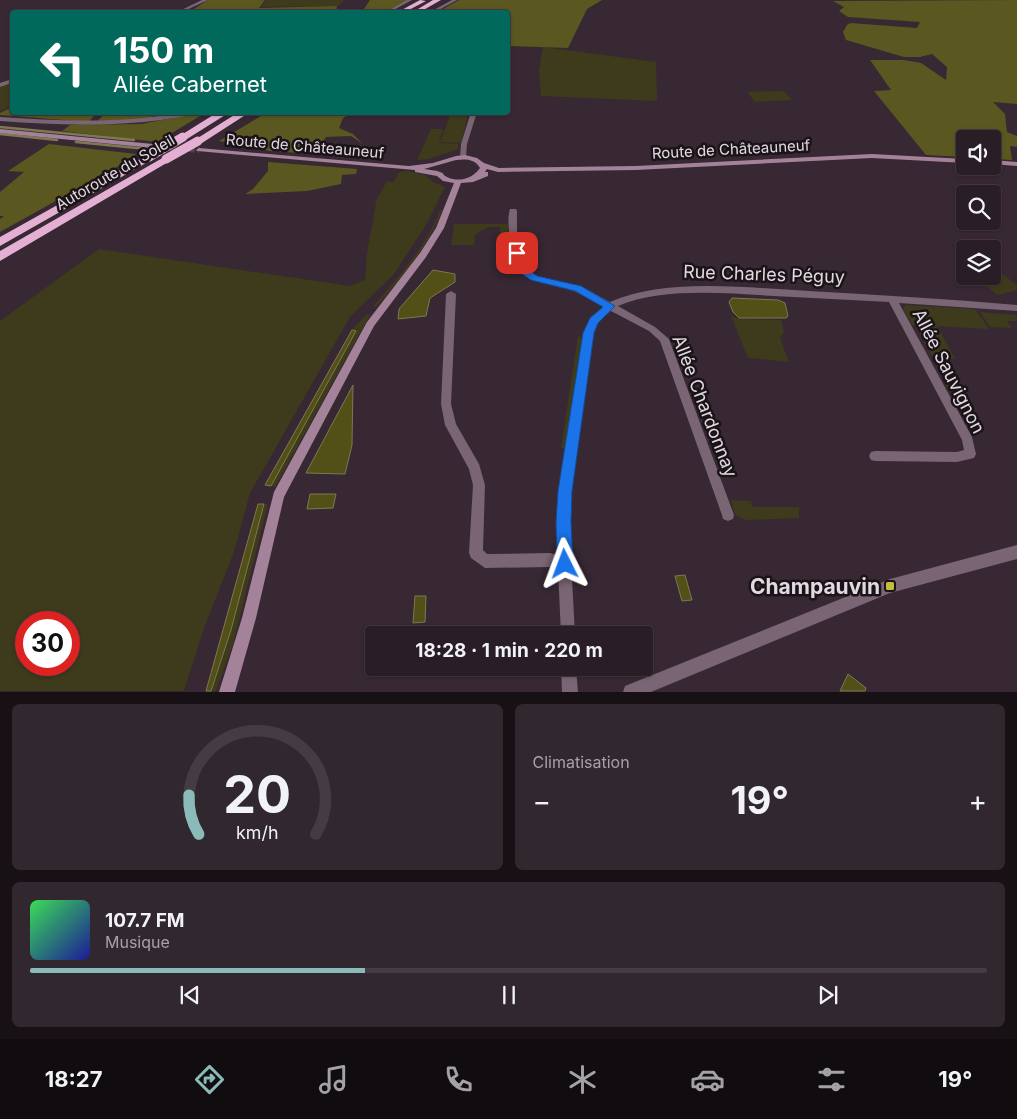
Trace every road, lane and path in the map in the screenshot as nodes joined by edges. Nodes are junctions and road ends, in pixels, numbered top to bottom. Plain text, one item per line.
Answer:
1 (206, 0) edge
2 (410, 0) edge
3 (424, 0) edge
4 (438, 0) edge
5 (455, 0) edge
6 (184, 10) edge
7 (391, 10) edge
8 (406, 10) edge
9 (420, 10) edge
10 (436, 10) edge
11 (183, 115) edge
12 (221, 115) edge
13 (242, 115) edge
14 (473, 115) edge
15 (0, 119) edge
16 (0, 130) edge
17 (198, 145) junction
18 (151, 151) junction
19 (463, 157) junction
20 (956, 161) edge
21 (441, 163) junction
22 (1001, 163) edge
23 (1017, 164) edge
24 (483, 165) junction
25 (408, 168) junction
26 (498, 170) junction
27 (439, 174) junction
28 (480, 175) junction
29 (458, 181) junction
30 (513, 212) dead end
31 (0, 242) edge
32 (0, 257) edge
33 (451, 294) dead end
34 (893, 300) junction
35 (610, 306) junction
36 (1017, 308) edge
37 (875, 456) dead end
38 (728, 515) dead end
39 (1017, 552) edge
40 (565, 564) junction
41 (568, 626) edge
42 (570, 676) edge
43 (227, 692) edge
44 (570, 692) edge
45 (631, 692) edge

1 - 6 street
2 - 7 street
3 - 8 highway
4 - 9 highway
5 - 10 street
11 - 15 street
12 - 18 highway, Autoroute du Soleil, bridge
13 - 17 highway, Autoroute du Soleil
14 - 19 street
16 - 18 main road
17 - 25 main road, Route de Châteauneuf
17 - 32 highway, Autoroute du Soleil, bridge
18 - 31 highway, Autoroute du Soleil
19 - 21 main road, Route de Châteauneuf
19 - 24 main road, Route de Châteauneuf
20 - 26 main road, Route de Châteauneuf
21 - 25 main road, Route de Châteauneuf
21 - 27 main road
22 - 23 main road
24 - 26 main road, Route de Châteauneuf
24 - 28 main road
25 - 27 main road, Route de Châteauneuf
26 - 28 main road, Route de Châteauneuf
27 - 29 main road, Route de Châteauneuf
28 - 29 main road, Route de Châteauneuf
29 - 43 main road
30 - 35 street, Allée Chardonnay
33 - 40 street
34 - 35 street, Rue Charles Péguy
34 - 36 street, Rue Charles Péguy
34 - 37 street, Allée Sauvignon
35 - 38 street, Allée Chardonnay
35 - 40 street, Rue Charles Péguy
39 - 45 street
40 - 41 street, Rue Charles Péguy
42 - 44 street

